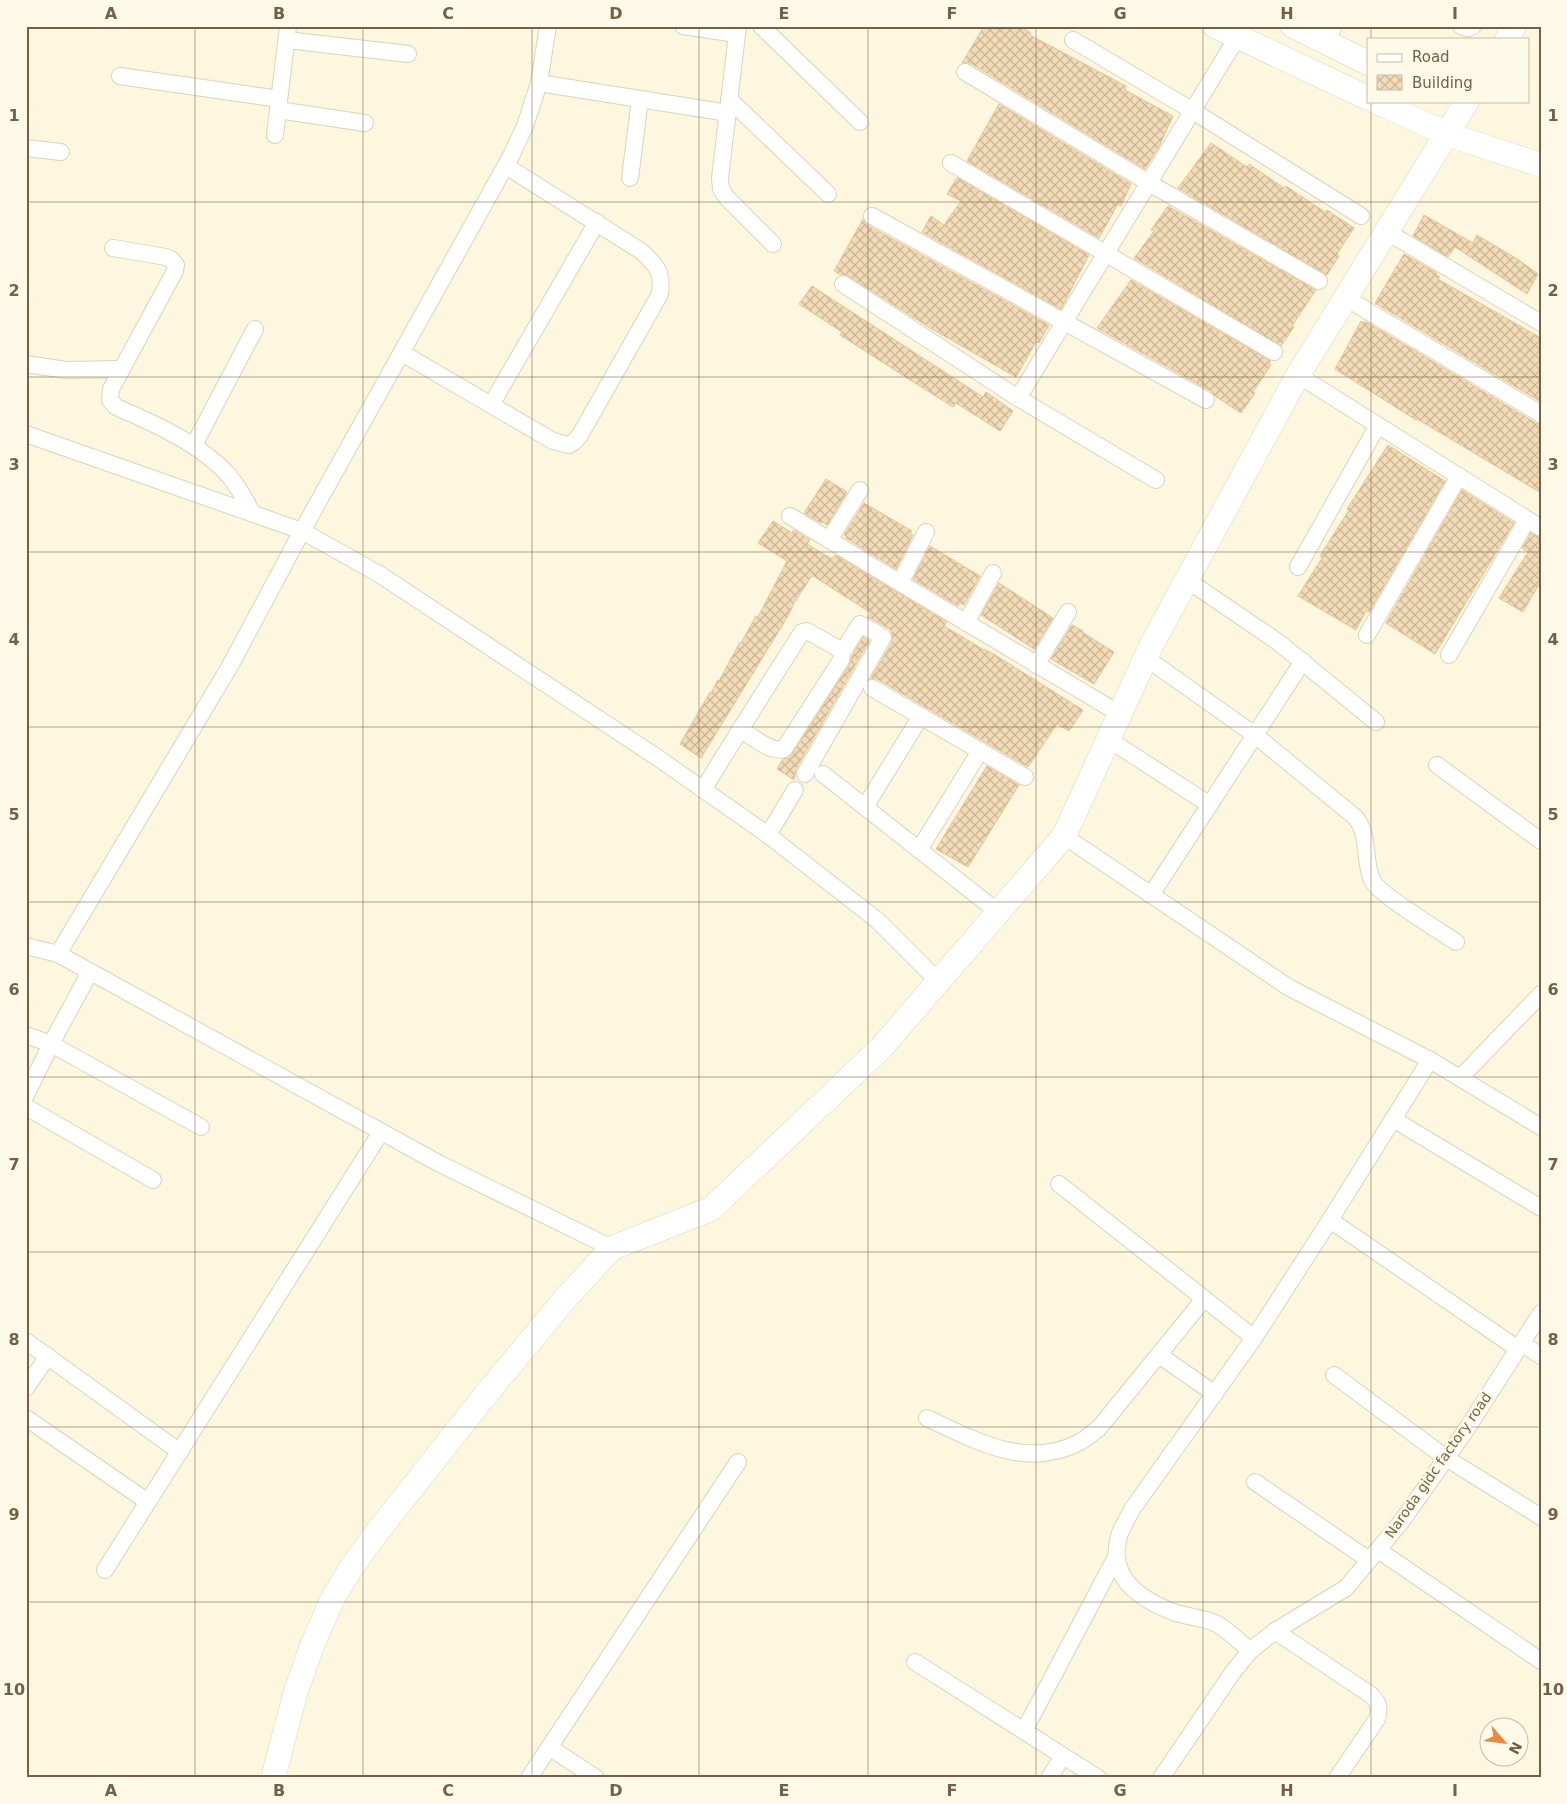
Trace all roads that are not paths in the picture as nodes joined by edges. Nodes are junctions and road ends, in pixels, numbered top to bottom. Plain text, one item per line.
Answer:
1 (548, 26) edge
2 (683, 26) edge
3 (761, 26) edge
4 (1215, 26) edge
5 (1293, 26) edge
6 (1461, 26) edge
7 (1473, 26) edge
8 (1514, 26) edge
9 (737, 30) edge
10 (1241, 31) edge
11 (288, 33) edge
12 (1330, 34) edge
13 (1508, 38) edge
14 (1073, 40) dead end
15 (408, 54) dead end
16 (1367, 63) edge
17 (965, 72) dead end
18 (120, 76) dead end
19 (539, 83) junction
20 (1367, 97) edge
21 (640, 99) junction
22 (1377, 102) edge
23 (1458, 104) edge
24 (278, 105) junction
25 (728, 106) junction
26 (1193, 111) junction
27 (860, 122) dead end
28 (366, 124) dead end
29 (1447, 134) junction
30 (274, 135) dead end
31 (26, 148) edge
32 (61, 152) dead end
33 (951, 163) dead end
34 (1541, 165) edge
35 (506, 166) junction
36 (630, 178) dead end
37 (1149, 183) junction
38 (828, 194) dead end
39 (872, 216) dead end
40 (1361, 216) dead end
41 (597, 222) junction
42 (1387, 232) junction
43 (773, 244) dead end
44 (113, 248) dead end
45 (1105, 254) junction
46 (1319, 281) dead end
47 (843, 284) dead end
48 (1346, 298) junction
49 (1065, 321) junction
50 (1541, 323) edge
51 (255, 328) dead end
52 (1274, 352) dead end
53 (402, 353) junction
54 (26, 364) edge
55 (122, 369) junction
56 (1298, 375) junction
57 (1018, 398) junction
58 (1206, 400) dead end
59 (491, 405) junction
60 (1541, 414) edge
61 (1378, 426) junction
62 (26, 434) edge
63 (194, 445) junction
64 (1459, 476) junction
65 (1156, 480) dead end
66 (860, 490) dead end
67 (252, 513) junction
68 (790, 516) dead end
69 (1534, 524) edge
70 (302, 531) junction
71 (926, 532) dead end
72 (829, 540) junction
73 (1298, 568) dead end
74 (993, 573) dead end
75 (1187, 580) junction
76 (900, 583) junction
77 (1068, 612) dead end
78 (966, 623) junction
79 (1367, 635) dead end
80 (842, 653) junction
81 (1449, 655) dead end
82 (1146, 658) junction
83 (1303, 661) junction
84 (1036, 665) junction
85 (872, 688) dead end
86 (1120, 714) junction
87 (921, 716) junction
88 (1376, 722) dead end
89 (740, 729) junction
90 (1255, 735) junction
91 (1108, 740) junction
92 (980, 751) junction
93 (1437, 765) dead end
94 (805, 774) dead end
95 (823, 774) dead end
96 (1025, 777) dead end
97 (703, 790) junction
98 (795, 790) dead end
99 (1210, 805) junction
100 (864, 807) junction
101 (768, 835) junction
102 (1064, 836) junction
103 (1541, 840) edge
104 (919, 850) junction
105 (1151, 895) junction
106 (998, 912) junction
107 (1456, 942) dead end
108 (26, 946) edge
109 (58, 954) junction
110 (90, 972) junction
111 (938, 981) junction
112 (1541, 994) edge
113 (26, 1035) edge
114 (51, 1044) junction
115 (1430, 1060) junction
116 (1460, 1078) junction
117 (26, 1095) edge
118 (26, 1107) edge
119 (1392, 1119) junction
120 (201, 1127) dead end
121 (1541, 1127) edge
122 (382, 1132) junction
123 (154, 1180) dead end
124 (1059, 1184) dead end
125 (1541, 1208) edge
126 (1330, 1220) junction
127 (612, 1248) junction
128 (1204, 1299) junction
129 (1541, 1314) edge
130 (1254, 1338) junction
131 (26, 1341) edge
132 (1520, 1346) junction
133 (1159, 1355) junction
134 (48, 1356) junction
135 (1541, 1356) edge
136 (1334, 1375) dead end
137 (26, 1388) edge
138 (1215, 1394) junction
139 (26, 1418) edge
140 (927, 1418) dead end
141 (180, 1452) junction
142 (1446, 1458) junction
143 (738, 1462) dead end
144 (1255, 1482) dead end
145 (148, 1502) junction
146 (1541, 1517) edge
147 (1373, 1555) junction
148 (1116, 1557) junction
149 (105, 1570) dead end
150 (1275, 1631) junction
151 (1250, 1651) junction
152 (1541, 1661) edge
153 (915, 1662) dead end
154 (1024, 1731) junction
155 (549, 1747) junction
156 (1063, 1756) junction
157 (1169, 1775) edge
158 (273, 1778) edge
159 (529, 1778) edge
160 (596, 1778) edge
161 (1049, 1778) edge
162 (1098, 1778) edge
163 (1337, 1778) edge

1 - 19 street
2 - 9 street
3 - 27 street
4 - 10 street
5 - 12 street
6 - 7 street
8 - 13 street
9 - 25 street
10 - 20 street
10 - 26 street
11 - 15 street
11 - 24 street
12 - 16 street
14 - 26 street
17 - 37 street
18 - 24 street
19 - 21 street
19 - 35 street
21 - 25 street
21 - 36 street
22 - 29 street
23 - 29 street
24 - 28 street
24 - 30 street
25 - 38 street
25 - 43 street
26 - 37 street
26 - 40 street
29 - 34 street
29 - 42 street
31 - 32 street
33 - 45 street
35 - 41 street
35 - 53 street
37 - 45 street
37 - 46 street
39 - 49 street
41 - 59 street
41 - 59 street
42 - 48 street
42 - 50 street
44 - 55 street
45 - 49 street
45 - 52 street
47 - 57 street
48 - 56 street
48 - 60 street
49 - 57 street
49 - 58 street
51 - 63 street
53 - 59 street
53 - 70 street
54 - 55 street
55 - 63 street
56 - 61 street
56 - 75 street
57 - 65 street
61 - 64 street
61 - 73 street
62 - 67 street
63 - 67 street
64 - 69 street
64 - 79 street
66 - 72 street
67 - 70 street
68 - 72 street
69 - 81 street
70 - 97 street
70 - 109 street
71 - 76 street
72 - 76 street
74 - 78 street
75 - 82 street
75 - 83 street
76 - 78 street
77 - 84 street
78 - 84 street
80 - 89 street
80 - 89 street
80 - 94 street
82 - 86 street
82 - 90 street
83 - 88 street
83 - 90 street
84 - 86 street
85 - 87 street
86 - 91 street
87 - 92 street
87 - 100 street
89 - 97 street
90 - 99 street
90 - 107 street
91 - 99 street
91 - 102 street
92 - 96 street
92 - 104 street
93 - 103 street
95 - 100 street
97 - 101 street
98 - 101 street
99 - 105 street
100 - 104 street
101 - 111 street
102 - 105 street
102 - 106 street
104 - 106 street
105 - 115 street
106 - 111 street
108 - 109 street
109 - 110 street
110 - 114 street
110 - 122 street
111 - 127 street
112 - 116 street
113 - 114 street
114 - 117 street
114 - 120 street
115 - 116 street
115 - 119 street
116 - 121 street
118 - 123 street
119 - 125 street
119 - 126 street
122 - 127 street
122 - 141 street
124 - 128 street
126 - 130 street
126 - 132 street
127 - 158 street
128 - 130 street
128 - 133 street
129 - 132 street, Naroda gidc factory road
130 - 138 street
131 - 134 street
132 - 135 street
132 - 142 street, Naroda gidc factory road
133 - 138 street
133 - 140 street
134 - 137 street
134 - 141 street
136 - 142 street
138 - 148 street
139 - 145 street
141 - 145 street
142 - 146 street
142 - 147 street, Naroda gidc factory road
143 - 155 street
144 - 147 street
145 - 149 street
147 - 150 street, Naroda gidc factory road
147 - 152 street
148 - 151 street
148 - 154 street
150 - 151 street, Naroda gidc factory road
150 - 163 street
151 - 157 street, Naroda gidc factory road
153 - 154 street
154 - 156 street
155 - 159 street
155 - 160 street
156 - 161 street
156 - 162 street

